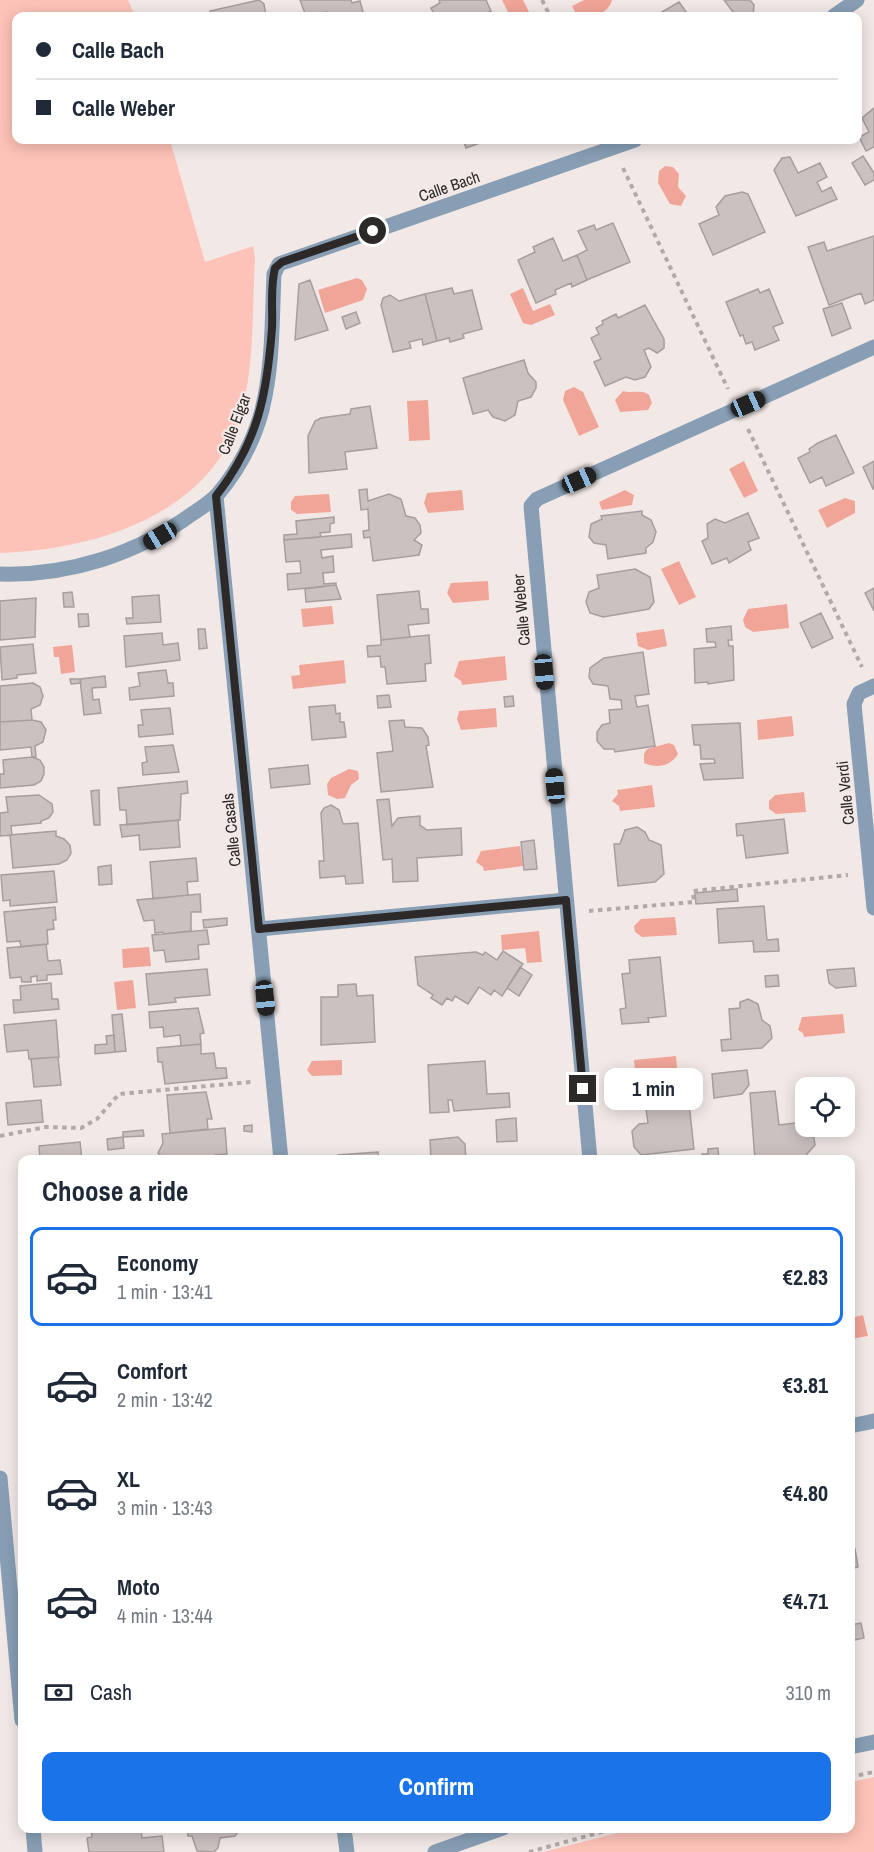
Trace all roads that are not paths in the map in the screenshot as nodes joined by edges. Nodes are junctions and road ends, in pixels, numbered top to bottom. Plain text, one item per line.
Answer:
1 (857, 0) edge
2 (840, 12) edge
3 (622, 144) edge
4 (276, 267) joint
5 (874, 347) edge
6 (216, 496) junction
7 (0, 574) edge
8 (874, 686) edge
9 (566, 900) junction
10 (874, 909) edge
11 (259, 929) junction
12 (281, 1155) edge
13 (590, 1155) edge
14 (874, 1421) edge
15 (855, 1425) edge
16 (0, 1478) edge
17 (18, 1676) edge
18 (874, 1742) edge
19 (855, 1746) edge
20 (33, 1833) edge
21 (345, 1833) edge
22 (489, 1833) edge
23 (35, 1852) edge
24 (347, 1852) edge
25 (435, 1852) edge

1 - 2 street
3 - 4 street, Calle Bach
4 - 6 street, Calle Elgar
5 - 9 street, Calle Weber
6 - 7 street, Calle Elgar
6 - 11 street, Calle Casals
8 - 10 street, Calle Verdi
9 - 11 street
9 - 13 street, Calle Weber
11 - 12 street, Calle Casals
14 - 15 street
16 - 17 street
18 - 19 street
20 - 23 street
21 - 24 street
22 - 25 street

